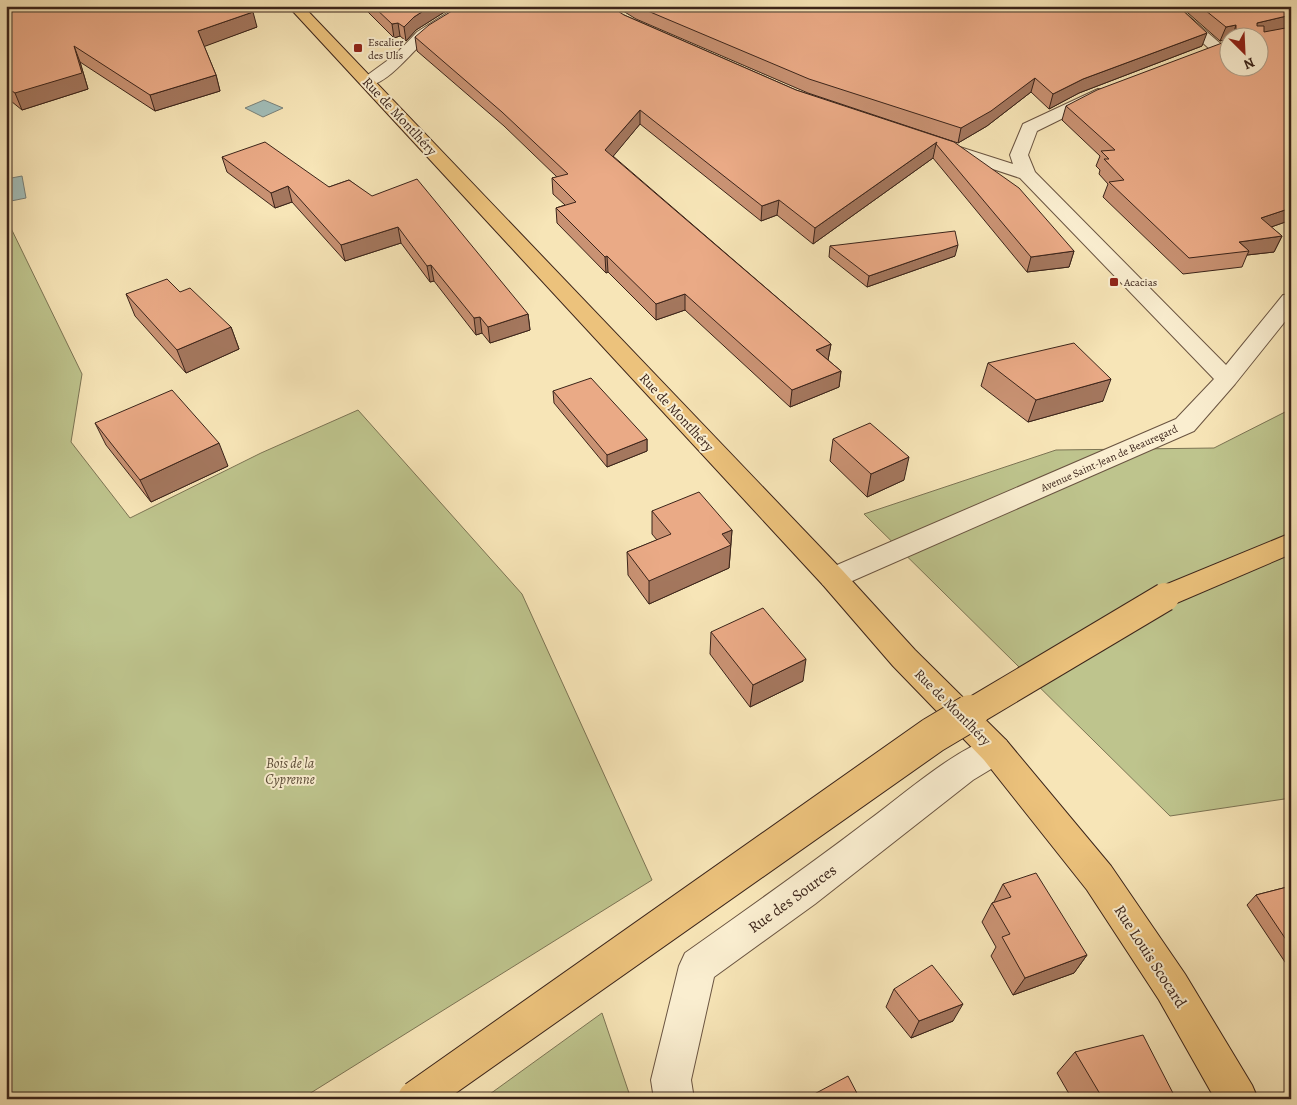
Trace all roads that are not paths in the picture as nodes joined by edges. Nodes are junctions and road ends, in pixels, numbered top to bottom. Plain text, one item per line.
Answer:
1 (295, 6) edge
2 (468, 6) edge
3 (1168, 6) edge
4 (1215, 49) edge
5 (368, 82) junction
6 (1112, 88) edge
7 (924, 140) edge
8 (1027, 174) junction
9 (1291, 300) edge
10 (1227, 379) junction
11 (1291, 543) edge
12 (833, 578) junction
13 (995, 750) junction
14 (1053, 821) joint
15 (416, 1099) edge
16 (674, 1099) edge
17 (1238, 1099) edge

1 - 5 main road, Rue de Montlhéry
2 - 5 street
3 - 4 street
5 - 12 main road, Rue de Montlhéry
6 - 8 street
7 - 8 street
8 - 10 street
9 - 10 street, Avenue Saint-Jean de Beauregard
10 - 12 street, Avenue Saint-Jean de Beauregard
11 - 15 main road, bridge
12 - 13 main road, Rue de Montlhéry
13 - 14 main road, Rue de Montlhéry
13 - 16 street, Rue des Sources
14 - 17 main road, Rue Louis Scocard

